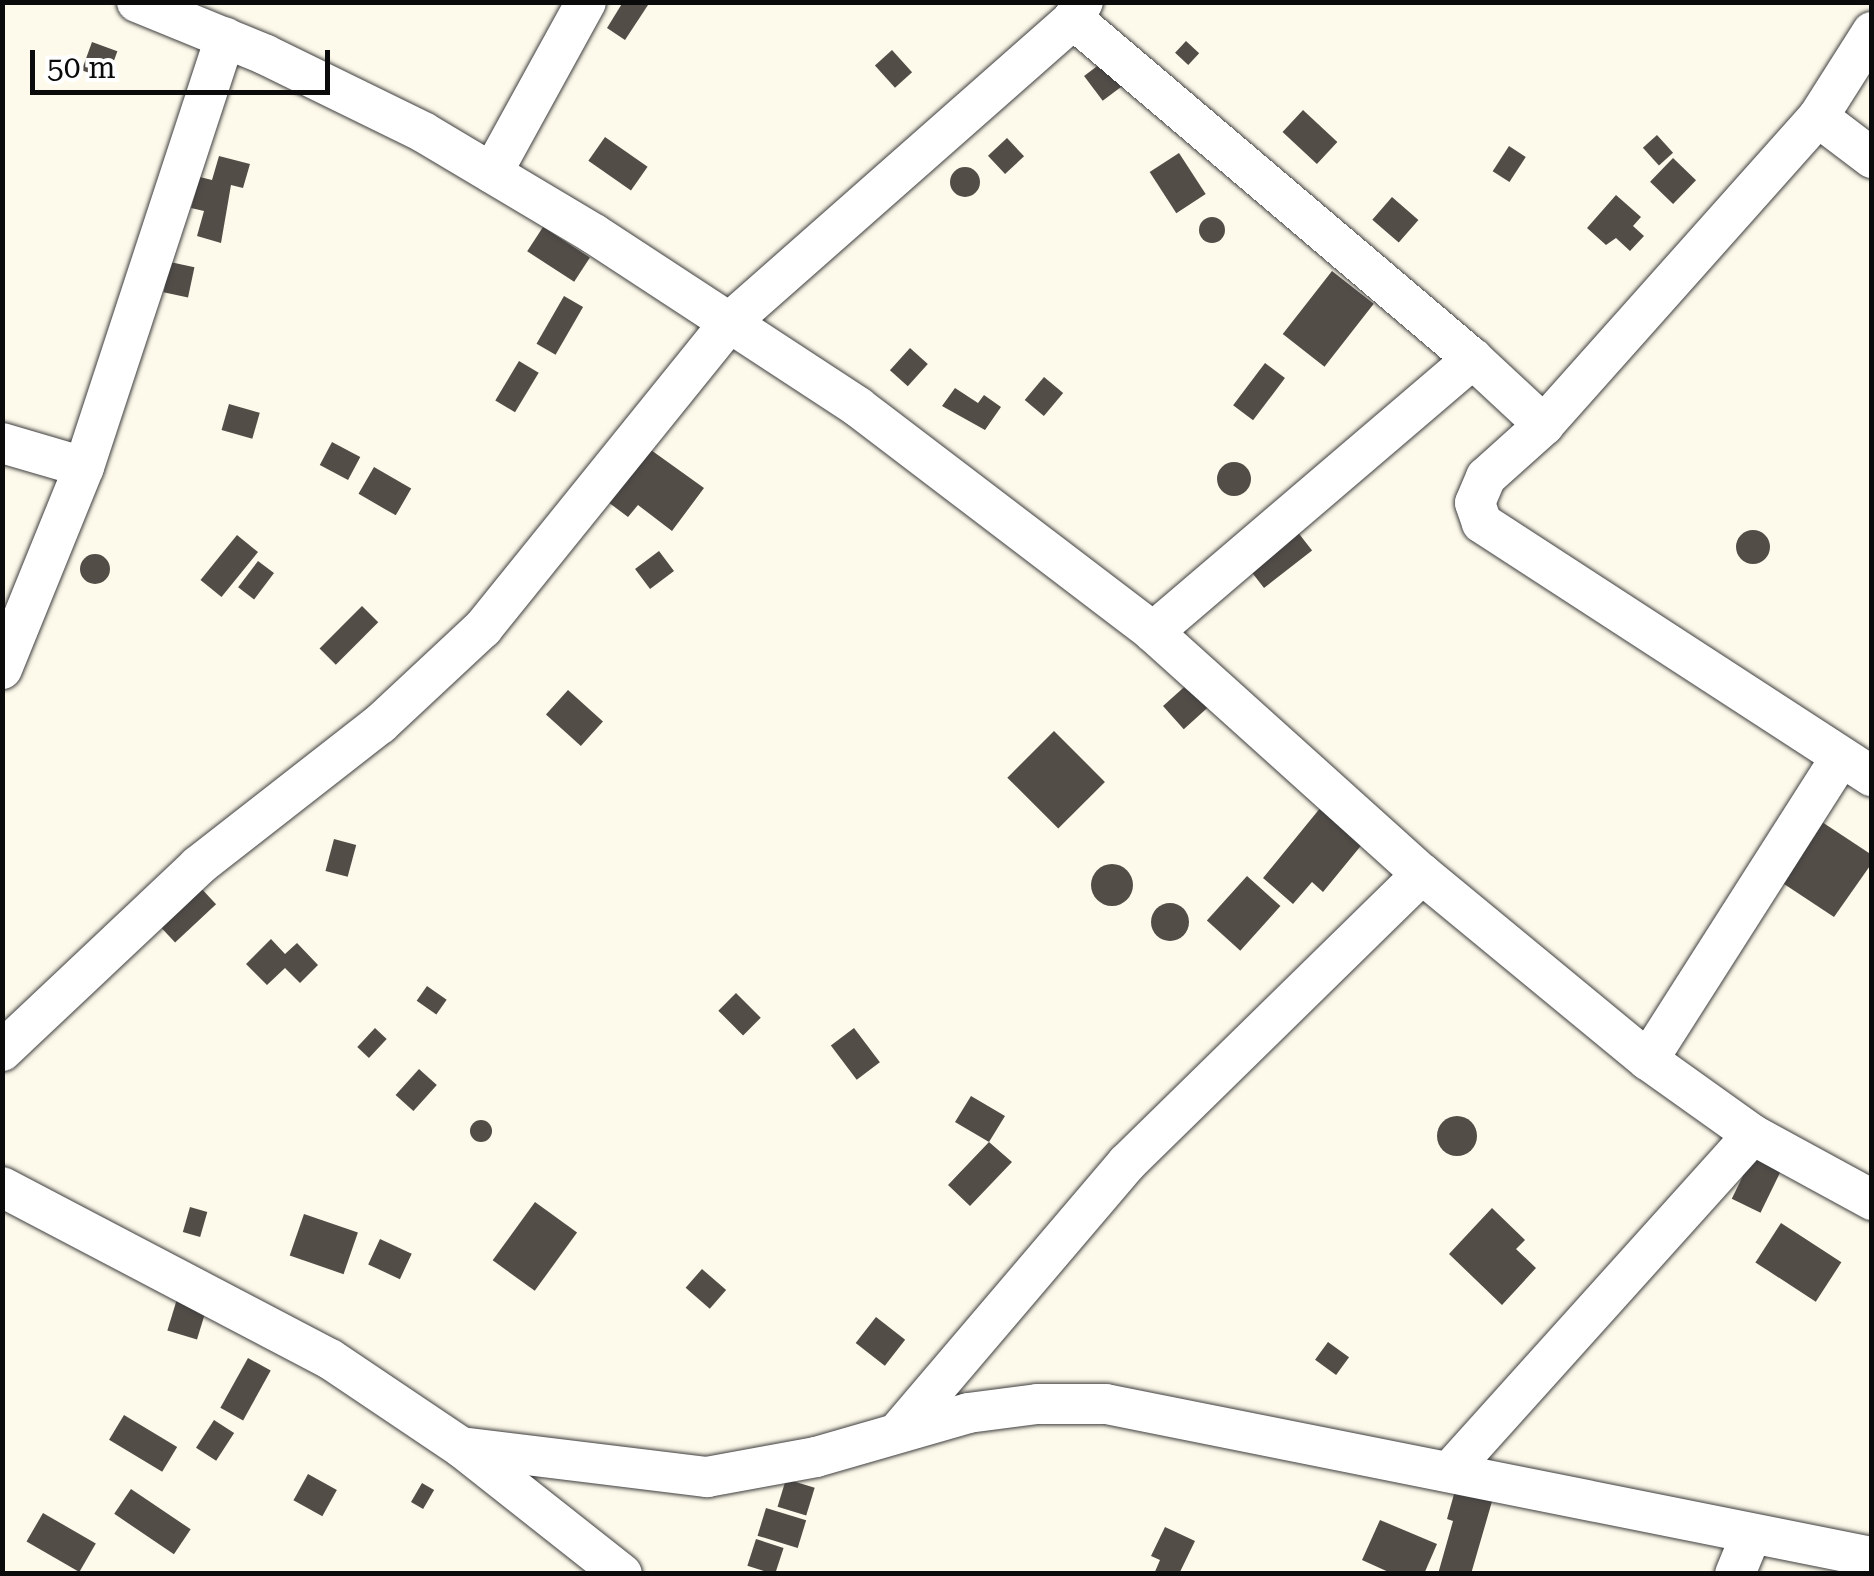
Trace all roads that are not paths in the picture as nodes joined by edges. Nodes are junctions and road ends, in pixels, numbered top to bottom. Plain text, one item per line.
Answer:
1 (586, 2) edge
2 (138, 3) edge
3 (1078, 11) edge
4 (1872, 32) edge
5 (225, 38) junction
6 (1818, 117) junction
7 (1872, 158) edge
8 (492, 173) junction
9 (731, 321) junction
10 (1473, 359) junction
11 (1544, 425) junction
12 (2, 443) edge
13 (84, 467) junction
14 (1153, 632) junction
15 (2, 670) edge
16 (1856, 766) edge
17 (1422, 874) junction
18 (2, 1051) edge
19 (1648, 1060) junction
20 (1753, 1135) junction
21 (2, 1187) edge
22 (1872, 1200) edge
23 (898, 1432) junction
24 (461, 1447) junction
25 (1450, 1471) junction
26 (1751, 1534) junction
27 (1872, 1557) edge
28 (622, 1574) edge
29 (1735, 1574) edge

1 - 8 street
2 - 5 street
3 - 9 street
3 - 10 street
4 - 6 street
5 - 8 street
5 - 13 street
6 - 7 street
6 - 11 street
8 - 9 street
9 - 14 street
9 - 18 street
10 - 11 street
10 - 14 street
11 - 16 street
12 - 13 street
13 - 15 street
14 - 17 street
16 - 19 street
17 - 19 street
17 - 23 street
19 - 20 street
20 - 22 street
20 - 25 street
21 - 24 street
23 - 24 street
23 - 25 street
24 - 28 street
25 - 26 street
26 - 27 street
26 - 29 street

